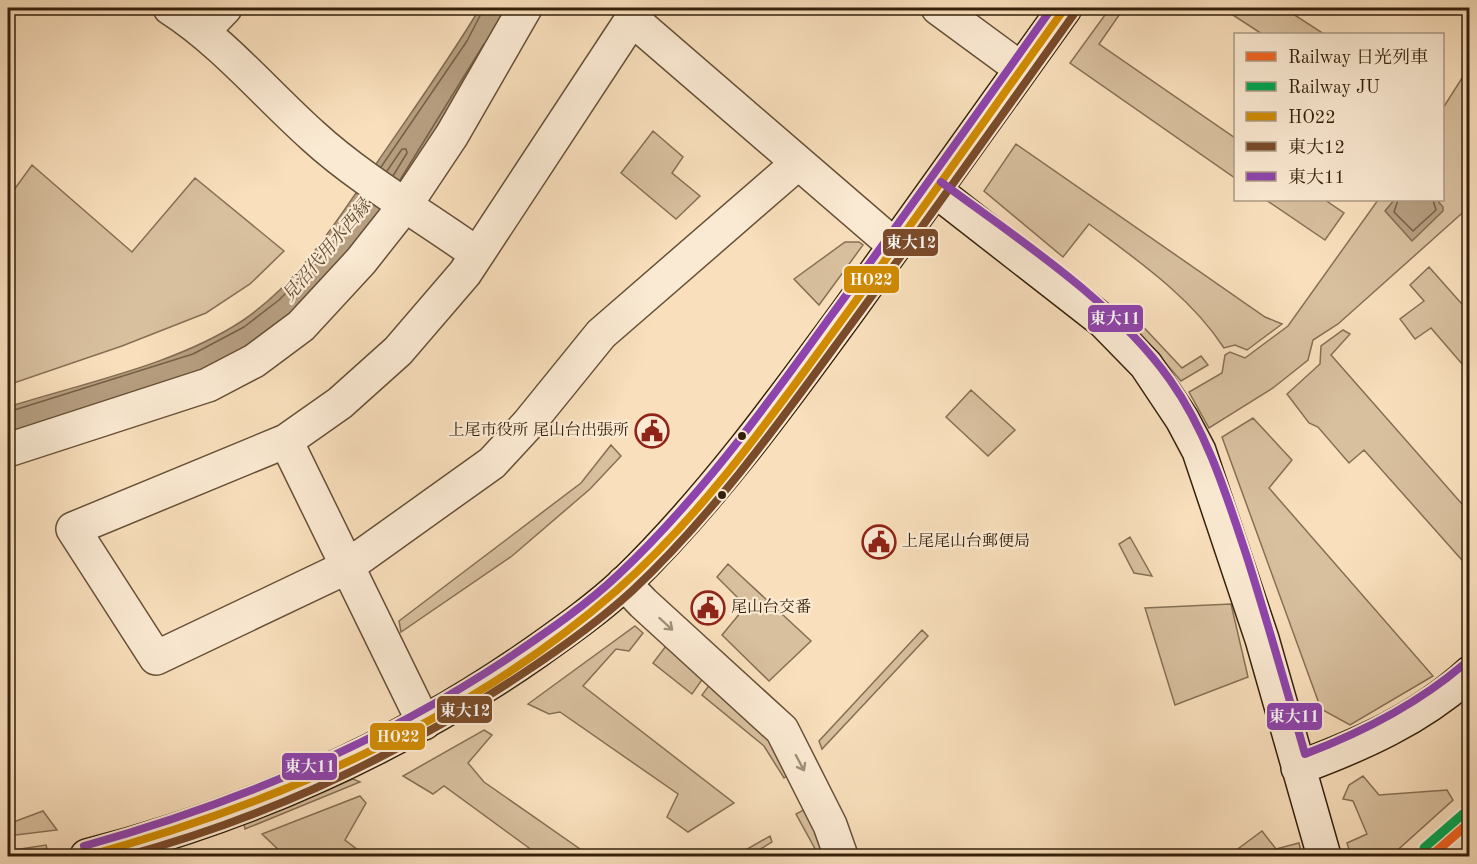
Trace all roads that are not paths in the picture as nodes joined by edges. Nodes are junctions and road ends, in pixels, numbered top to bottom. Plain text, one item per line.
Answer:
1 (170, 8) edge
2 (525, 8) edge
3 (938, 8) edge
4 (1065, 8) edge
5 (215, 19) edge
6 (1022, 69) junction
7 (798, 162) junction
8 (935, 190) junction
9 (403, 202) junction
10 (895, 246) junction
11 (477, 254) junction
12 (286, 441) junction
13 (8, 450) edge
14 (345, 568) junction
15 (624, 583) junction
16 (1470, 673) edge
17 (424, 723) junction
18 (1298, 768) junction
19 (98, 855) edge
20 (841, 856) edge
21 (1324, 856) edge

1 - 5 street
2 - 9 street
3 - 6 street
4 - 6 street
5 - 9 street
6 - 8 street
7 - 10 street
7 - 11 street
7 - 14 street
8 - 10 street
8 - 18 street
9 - 11 street
9 - 13 street
10 - 15 street
11 - 12 street
12 - 14 street
12 - 14 street
14 - 17 street
15 - 17 street
15 -> 20 street
16 - 18 street
17 - 19 street
18 - 21 street

